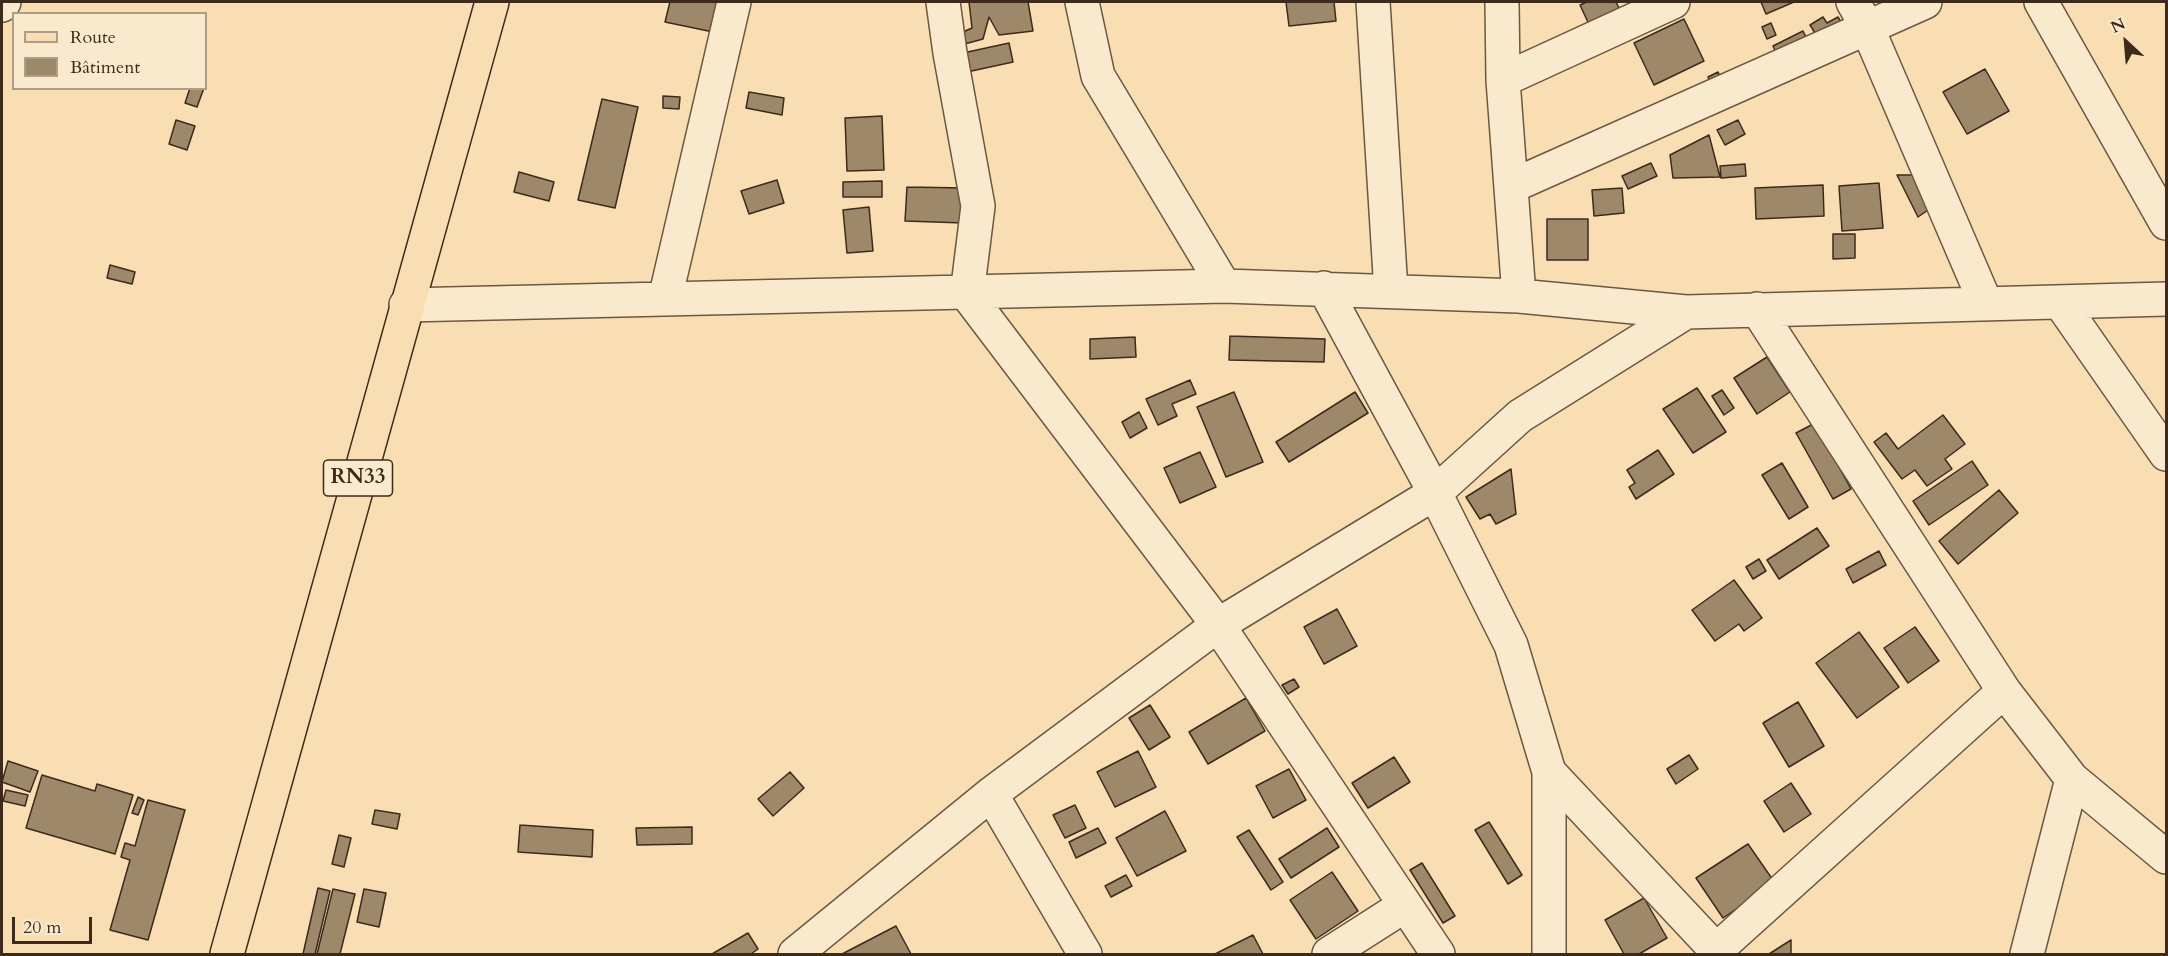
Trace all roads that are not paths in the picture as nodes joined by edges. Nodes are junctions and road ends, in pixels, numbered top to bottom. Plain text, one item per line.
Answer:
1 (492, 2) edge
2 (734, 2) edge
3 (944, 2) edge
4 (1082, 2) edge
5 (1373, 2) edge
6 (1502, 2) edge
7 (1673, 2) edge
8 (1925, 2) edge
9 (2041, 2) edge
10 (1860, 14) edge
11 (1503, 80) junction
12 (1512, 186) junction
13 (2166, 223) edge
14 (1224, 286) junction
15 (1324, 288) junction
16 (1391, 291) junction
17 (966, 294) junction
18 (1519, 296) junction
19 (2166, 298) edge
20 (665, 299) junction
21 (2060, 302) junction
22 (1986, 304) junction
23 (406, 305) junction
24 (1757, 309) junction
25 (1686, 312) junction
26 (2166, 454) edge
27 (1435, 493) junction
28 (1218, 625) junction
29 (2004, 691) junction
30 (1550, 772) junction
31 (2072, 779) junction
32 (991, 794) junction
33 (2166, 857) edge
34 (1404, 906) junction
35 (1714, 953) edge
36 (226, 954) edge
37 (795, 954) edge
38 (1085, 954) edge
39 (1329, 954) edge
40 (1438, 954) edge
41 (1549, 954) edge
42 (2027, 954) edge

1 - 23 main road, RN33
2 - 20 street
3 - 17 street
4 - 14 street
5 - 16 street
6 - 11 street
7 - 11 street
8 - 10 street
9 - 13 street
10 - 12 street
10 - 22 street
11 - 12 street
12 - 18 street
14 - 15 street
14 - 17 street
15 - 16 street
15 - 27 street
16 - 18 street
17 - 20 street
17 - 28 street
18 - 25 street
19 - 21 street
20 - 23 street
21 - 22 street
21 - 26 street
22 - 24 street
23 - 36 main road, RN33
24 - 25 street
24 - 29 street
25 - 27 street
27 - 28 street
27 - 30 street
28 - 32 street
28 - 34 street
29 - 31 street
29 - 35 street
30 - 35 street
30 - 41 street
31 - 33 street
31 - 42 street
32 - 37 street
32 - 38 street
34 - 39 street
34 - 40 street

